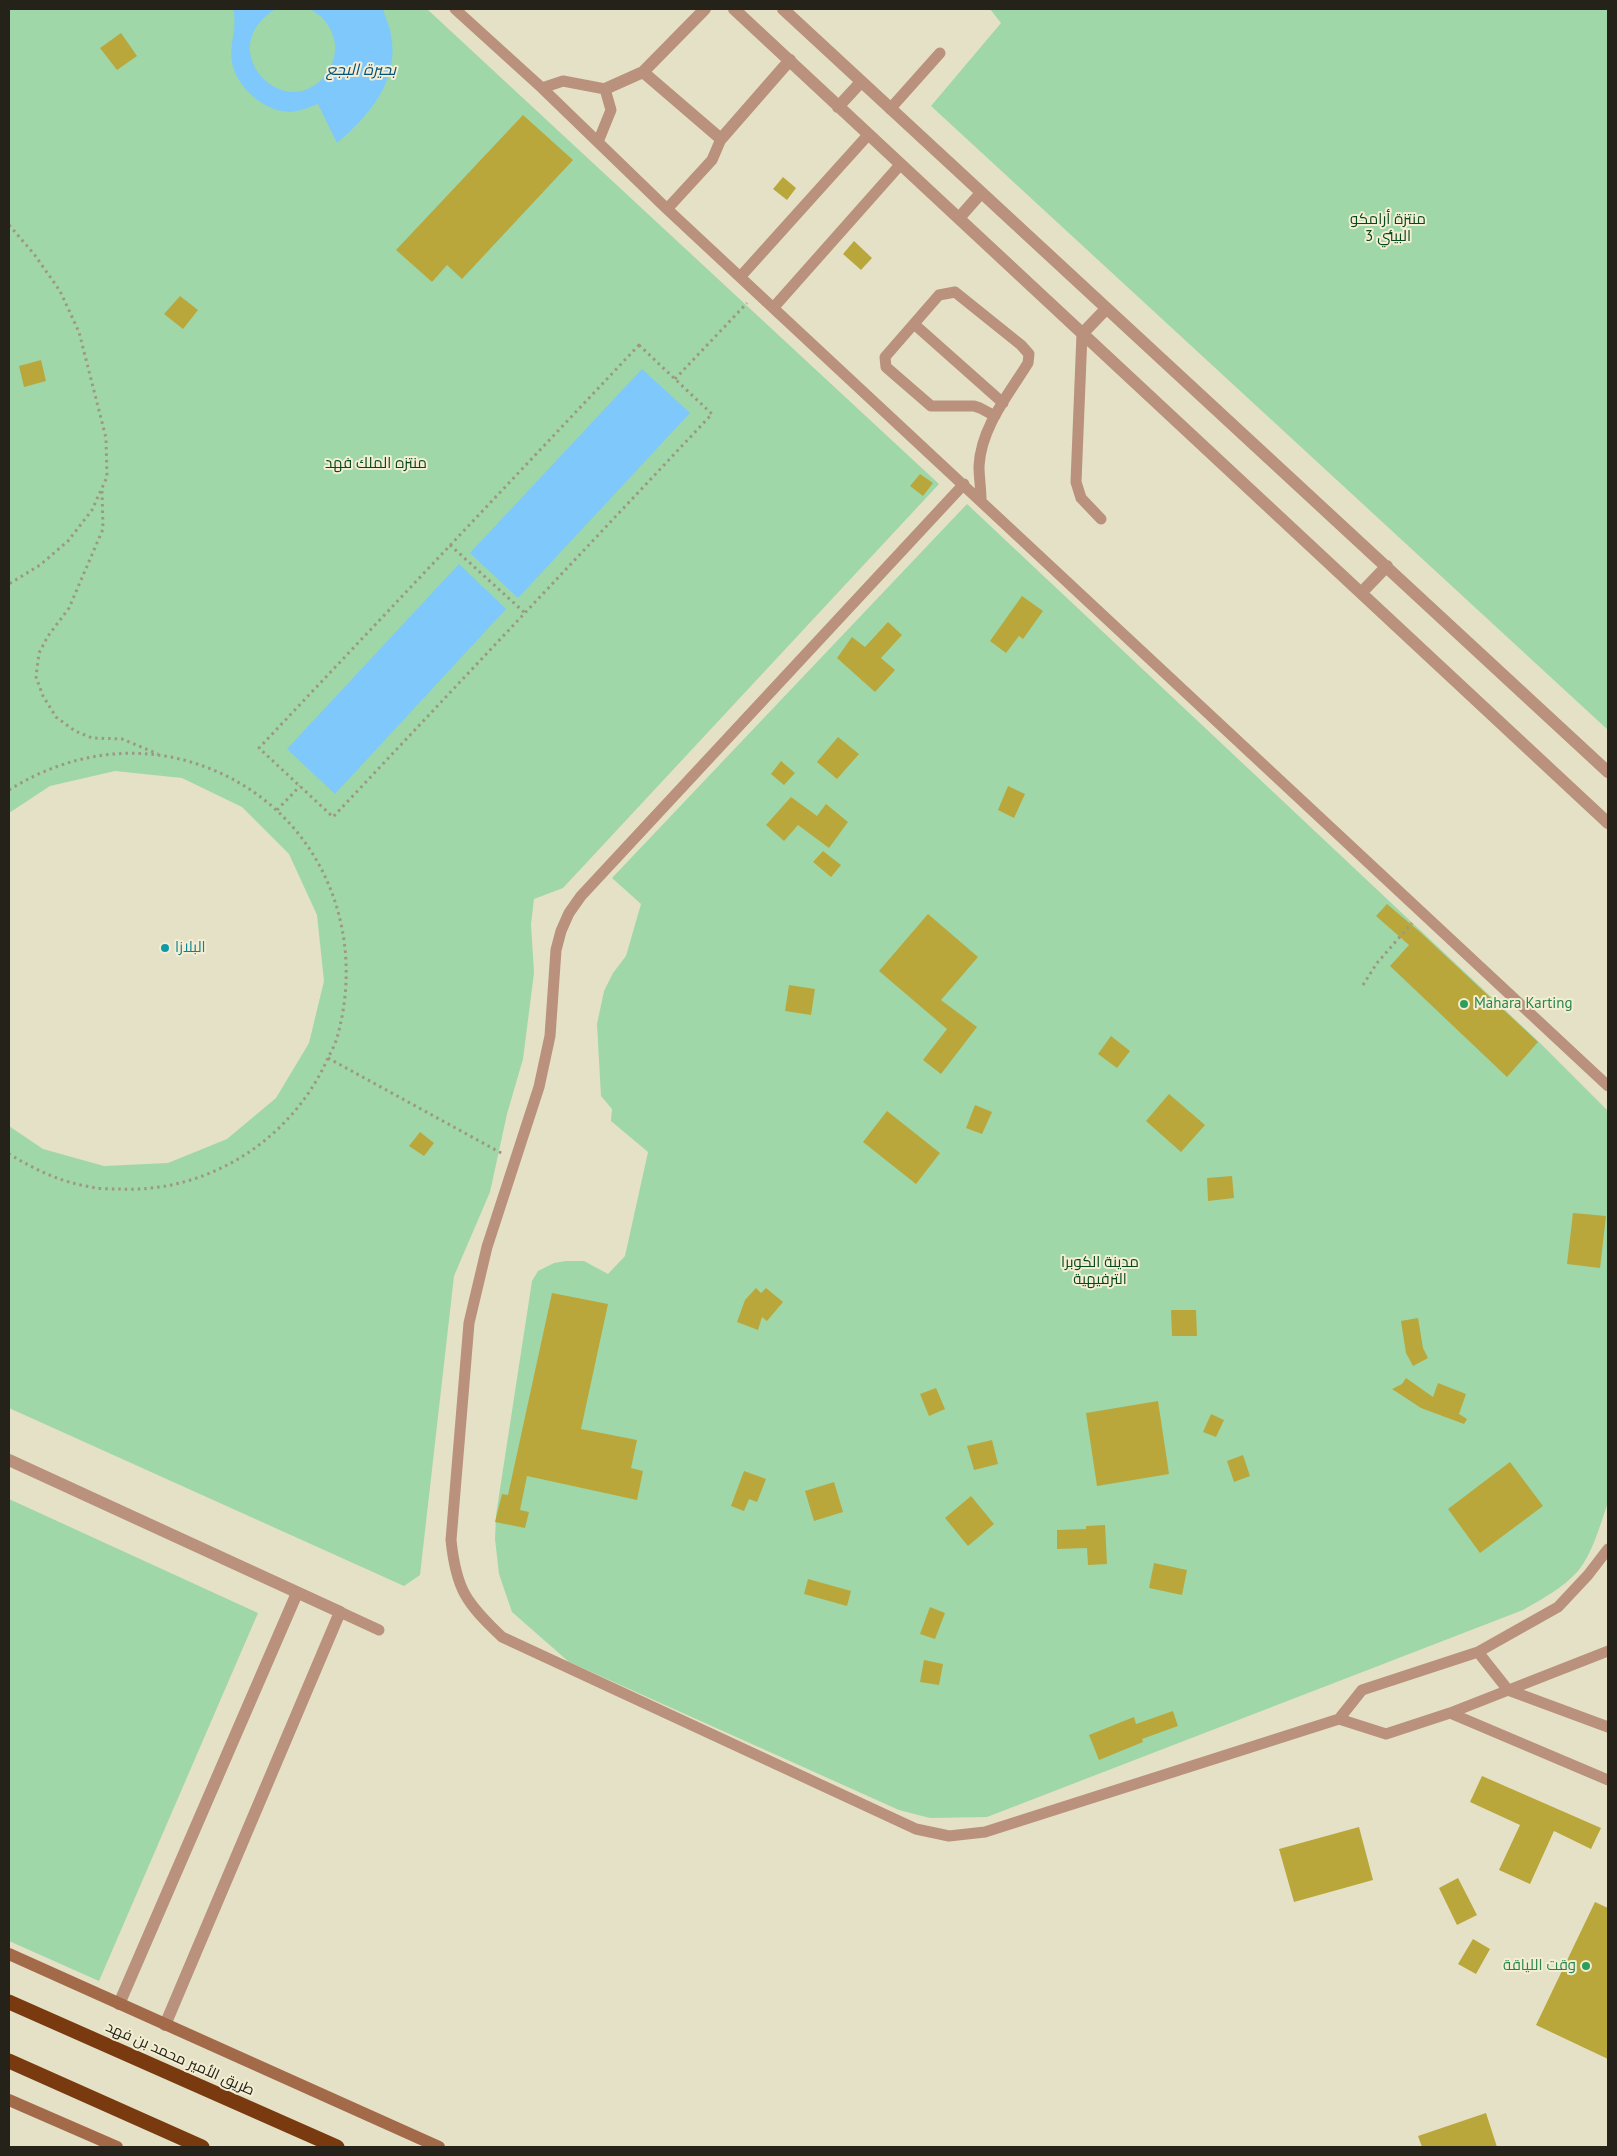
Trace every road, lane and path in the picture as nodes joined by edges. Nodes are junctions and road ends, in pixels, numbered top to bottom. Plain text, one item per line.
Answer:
1 (456, 9) edge
2 (705, 9) edge
3 (734, 9) edge
4 (783, 9) edge
5 (940, 53) dead end
6 (790, 60) junction
7 (644, 72) junction
8 (861, 82) junction
9 (542, 88) junction
10 (605, 89) junction
11 (838, 107) junction
12 (890, 109) junction
13 (868, 135) junction
14 (721, 139) junction
15 (598, 142) junction
16 (900, 165) junction
17 (981, 193) junction
18 (667, 209) junction
19 (959, 218) junction
20 (9, 225) edge
21 (741, 276) junction
22 (758, 292) junction
23 (774, 307) junction
24 (1106, 309) junction
25 (914, 324) junction
26 (1082, 334) junction
27 (676, 379) junction
28 (1003, 403) junction
29 (995, 416) junction
30 (964, 484) junction
31 (102, 488) junction
32 (981, 500) junction
33 (1101, 519) dead end
34 (450, 545) junction
35 (1387, 566) junction
36 (9, 584) edge
37 (1362, 592) junction
38 (525, 613) junction
39 (163, 756) junction
40 (1608, 772) edge
41 (300, 786) junction
42 (9, 788) edge
43 (277, 810) junction
44 (1608, 823) edge
45 (1422, 912) junction
46 (1362, 985) dead end
47 (328, 1058) junction
48 (1608, 1086) edge
49 (9, 1154) edge
50 (516, 1161) junction
51 (9, 1460) edge
52 (1608, 1549) edge
53 (297, 1593) junction
54 (340, 1612) junction
55 (379, 1630) dead end
56 (1608, 1651) edge
57 (1478, 1652) junction
58 (1508, 1690) junction
59 (1450, 1713) junction
60 (1339, 1719) junction
61 (1608, 1727) edge
62 (1608, 1780) edge
63 (9, 1954) edge
64 (9, 2002) edge
65 (119, 2004) junction
66 (165, 2024) junction
67 (9, 2061) edge
68 (9, 2100) edge
69 (117, 2147) edge
70 (202, 2147) edge
71 (337, 2147) edge
72 (439, 2147) edge

1 - 9 lane
2 - 7 street
3 - 6 street
4 - 8 street
5 - 12 lane
6 - 11 street
6 - 14 street
7 - 10 street
7 - 14 street
8 - 11 street
8 - 12 street
9 - 10 lane
9 - 15 lane
10 - 15 lane
11 - 13 street
12 - 17 street
13 - 16 street
13 - 21 lane
14 - 18 lane
15 - 18 lane
16 - 19 street
16 - 23 lane
17 - 19 street
17 - 24 street
18 - 21 lane
19 - 26 street
20 - 31 path
21 - 22 lane
22 - 23 lane
22 - 27 path
23 - 30 lane
24 - 26 street
24 - 35 street
25 - 28 lane
25 - 28 lane
25 - 29 lane
26 - 33 lane
26 - 37 street
27 - 34 path
27 - 38 path
28 - 29 lane
29 - 32 lane
30 - 32 lane
30 - 50 lane
31 - 36 path
31 - 39 path
32 - 45 lane
34 - 38 path
34 - 41 path
35 - 37 street
35 - 40 street
37 - 44 street
38 - 41 path
39 - 42 path
39 - 43 path
41 - 43 path
43 - 47 path
45 - 46 path
45 - 48 lane
47 - 49 path
47 - 50 path
50 - 60 lane
51 - 53 street
52 - 57 lane
53 - 54 street
53 - 65 street
54 - 55 lane
54 - 66 street
56 - 58 lane
57 - 58 lane
57 - 60 lane
58 - 59 lane
58 - 61 lane
59 - 60 lane
59 - 62 lane
63 - 65 main road
64 - 71 highway, طريق الأمير محمد بن فهد
65 - 66 main road
66 - 72 main road
67 - 70 highway
68 - 69 main road

